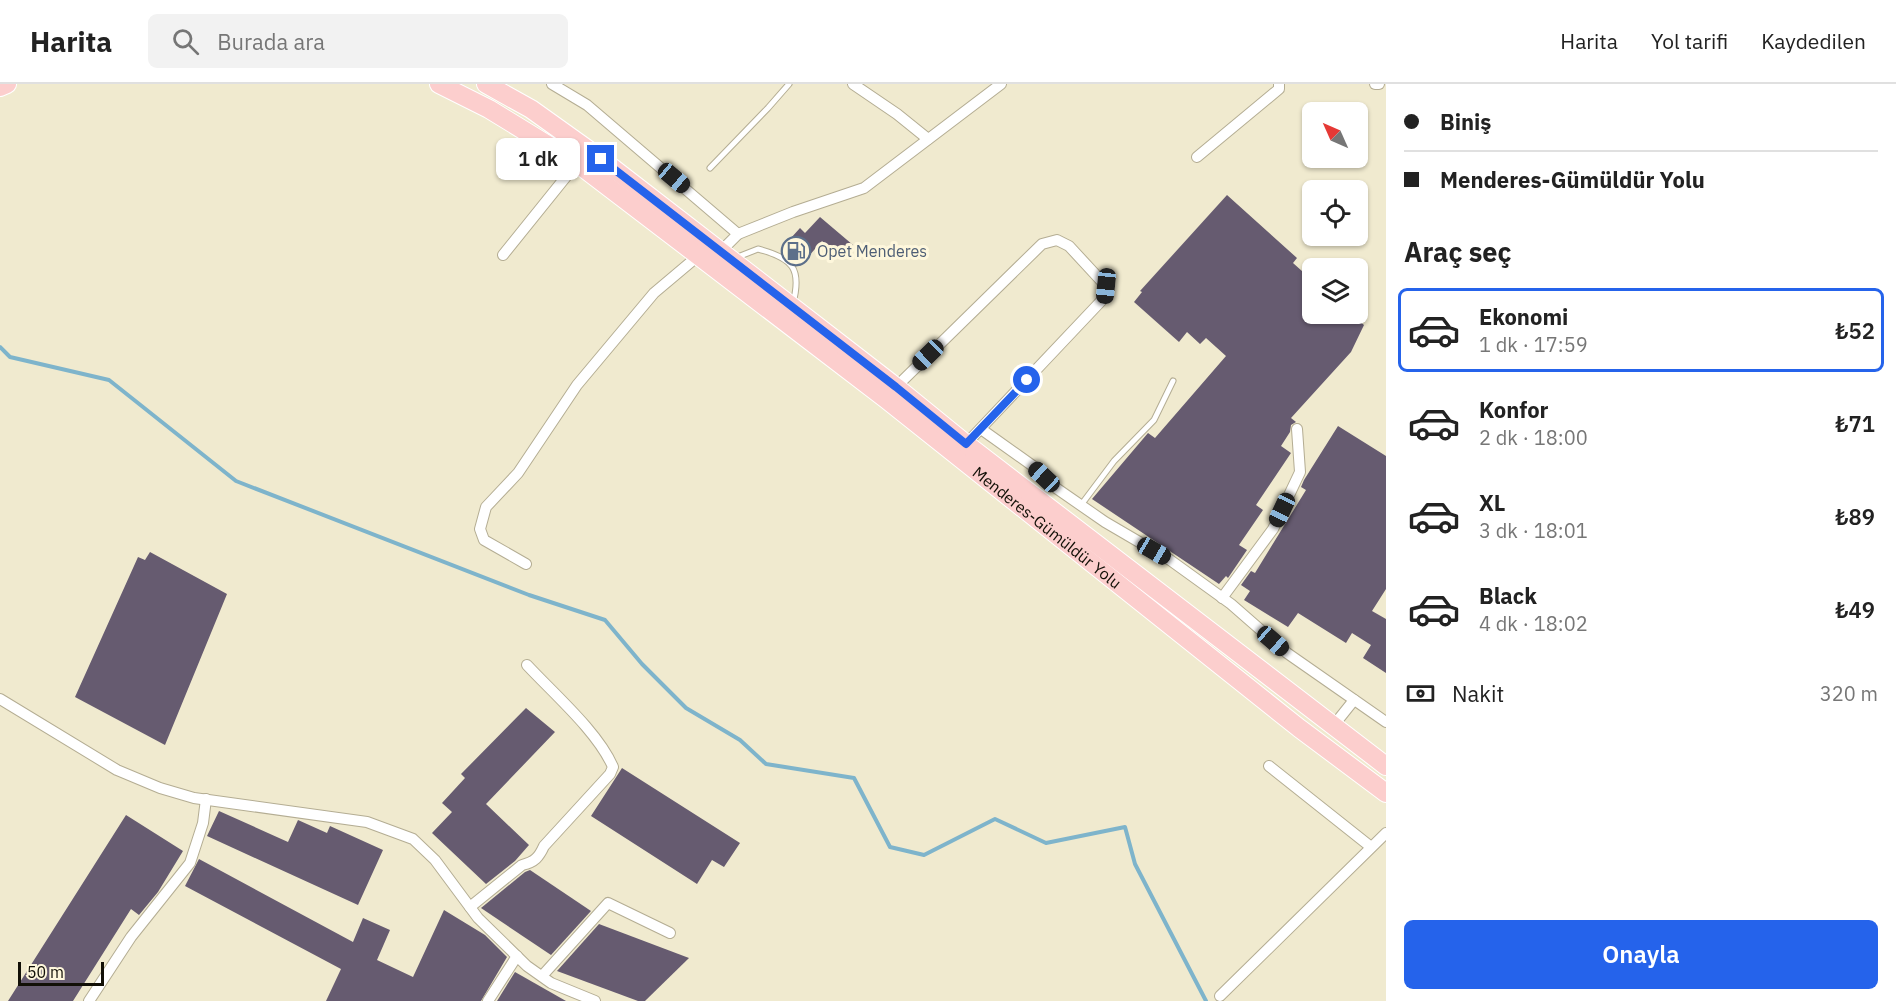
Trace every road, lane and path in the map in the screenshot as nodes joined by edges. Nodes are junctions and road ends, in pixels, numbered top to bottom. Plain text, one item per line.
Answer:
1 (7, 84) edge
2 (439, 84) edge
3 (486, 84) edge
4 (552, 84) edge
5 (789, 84) edge
6 (854, 84) edge
7 (1001, 84) edge
8 (1280, 84) edge
9 (0, 87) edge
10 (928, 139) junction
11 (1197, 157) dead end
12 (578, 163) junction
13 (710, 168) dead end
14 (738, 234) junction
15 (503, 255) dead end
16 (698, 256) junction
17 (725, 256) junction
18 (792, 306) junction
19 (1173, 381) dead end
20 (896, 387) junction
21 (981, 429) junction
22 (1297, 429) dead end
23 (966, 444) junction
24 (1081, 505) junction
25 (526, 564) dead end
26 (1222, 598) junction
27 (527, 665) dead end
28 (0, 699) edge
29 (1353, 700) junction
30 (1386, 722) edge
31 (1334, 725) junction
32 (1269, 766) dead end
33 (1386, 766) edge
34 (1386, 793) edge
35 (206, 799) junction
36 (1386, 833) edge
37 (1371, 848) junction
38 (470, 907) junction
39 (670, 933) dead end
40 (517, 956) junction
41 (542, 976) junction
42 (1220, 996) dead end
43 (89, 1000) edge
44 (488, 1001) edge
45 (595, 1001) edge

1 - 9 main road
2 - 12 main road, Menderes-Gümüldür Yolu
3 - 17 main road, Menderes-Gümüldür Yolu
4 - 14 street
5 - 13 lane
6 - 10 street
7 - 10 street
8 - 11 street
10 - 14 street
12 - 15 street
12 - 16 main road, Menderes-Gümüldür Yolu
14 - 17 street
16 - 25 street
16 - 34 main road, Menderes-Gümüldür Yolu
17 - 18 main road, Menderes-Gümüldür Yolu
17 - 18 lane
18 - 20 main road, Menderes-Gümüldür Yolu
19 - 24 lane
20 - 21 street
20 - 23 main road, Menderes-Gümüldür Yolu
21 - 23 street
21 - 24 street
22 - 26 street
23 - 31 main road, Menderes-Gümüldür Yolu
24 - 26 street
26 - 29 street
27 - 38 street
28 - 35 street
29 - 30 street
29 - 31 street
31 - 33 main road, Menderes-Gümüldür Yolu
32 - 37 street
35 - 38 street
35 - 43 street
36 - 37 street
37 - 42 street
38 - 40 street
39 - 41 street
40 - 41 street
40 - 44 street
41 - 45 street

